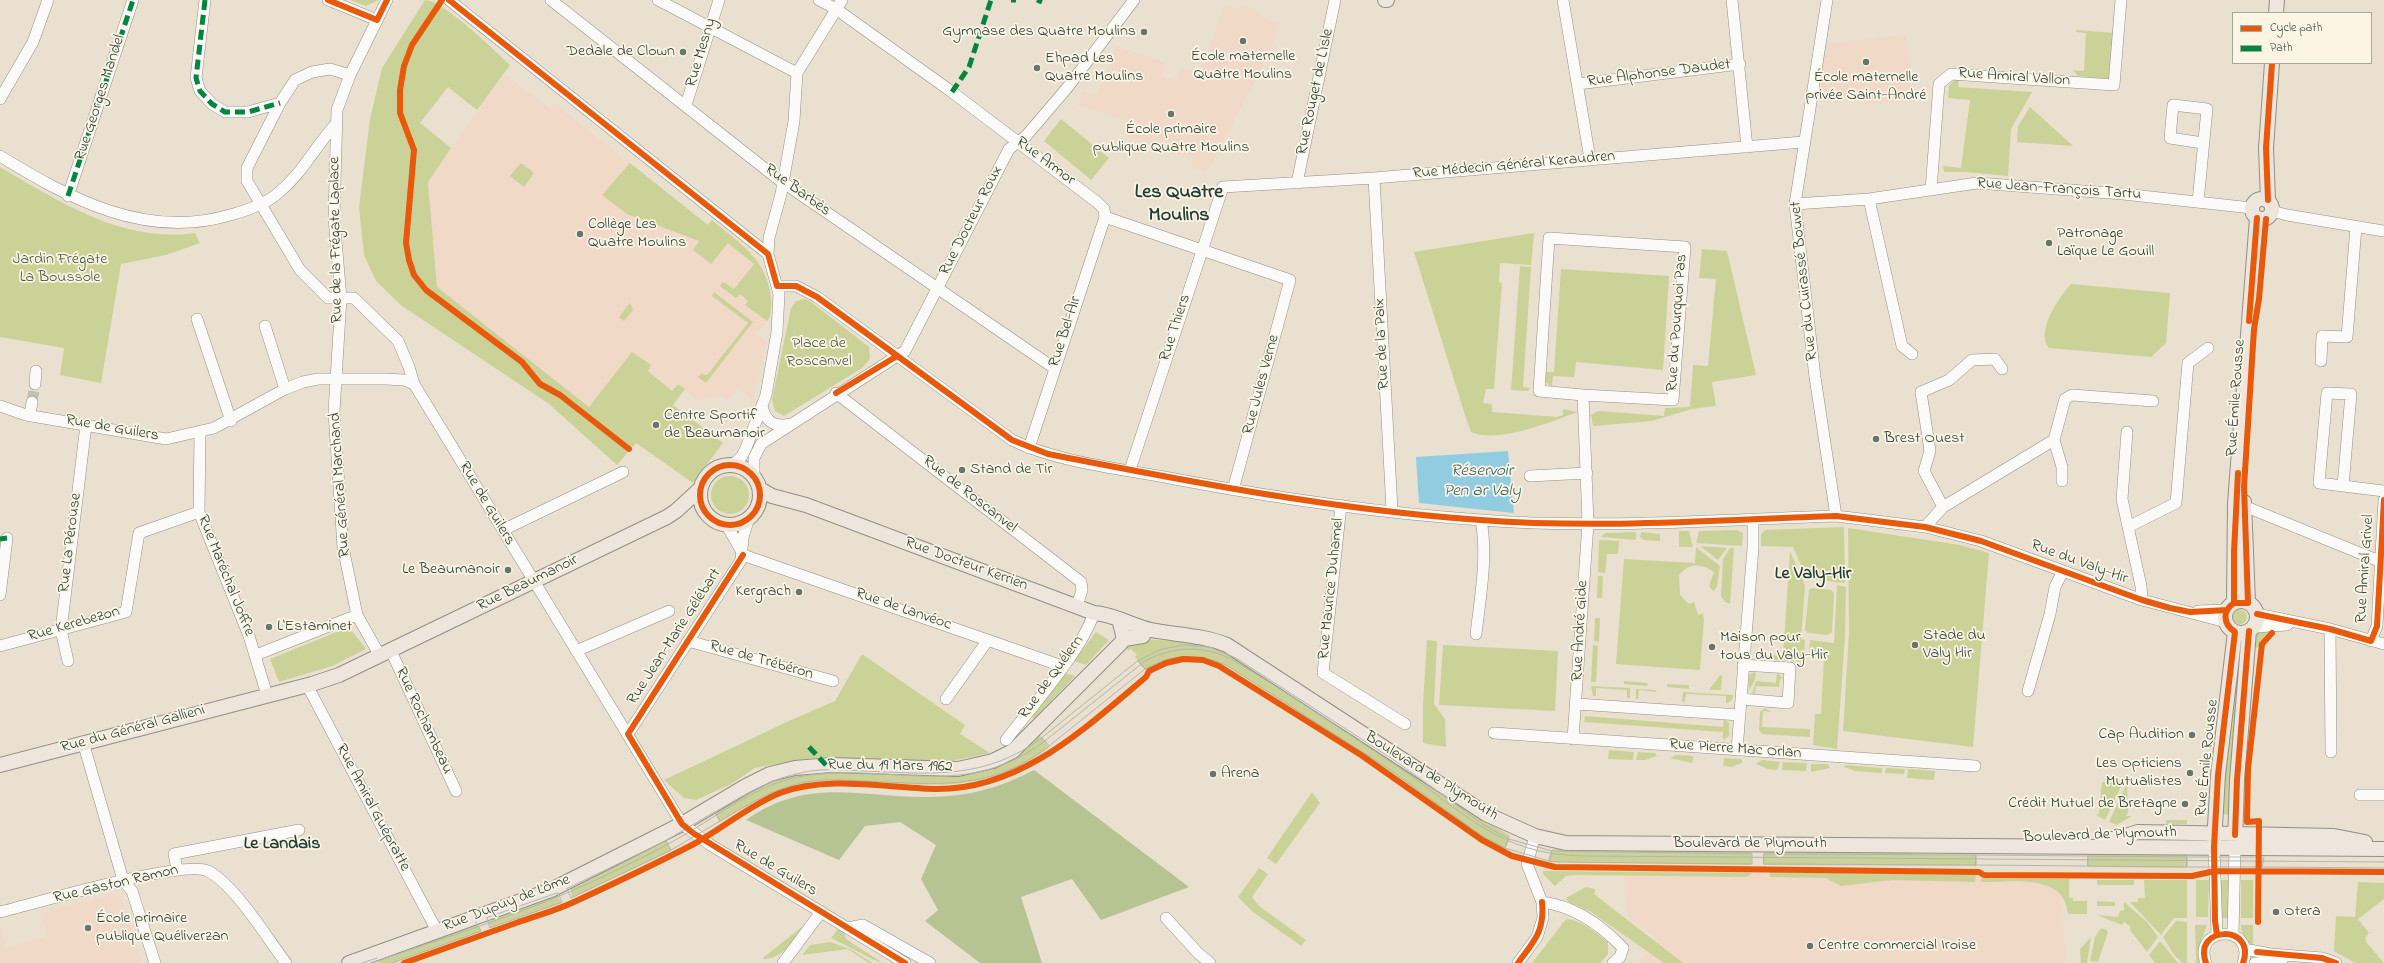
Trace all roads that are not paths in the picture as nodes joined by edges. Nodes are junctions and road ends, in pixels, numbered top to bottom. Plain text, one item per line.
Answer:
1 (48, 0) edge
2 (133, 0) edge
3 (205, 0) edge
4 (328, 0) edge
5 (387, 0) edge
6 (450, 0) edge
7 (551, 0) edge
8 (658, 0) edge
9 (719, 0) edge
10 (819, 0) edge
11 (1134, 0) edge
12 (1335, 0) edge
13 (1563, 0) edge
14 (1732, 0) edge
15 (1827, 0) edge
16 (2121, 0) edge
17 (2277, 0) edge
18 (839, 4) edge
19 (2276, 12) edge
20 (377, 20) junction
21 (710, 28) junction
22 (1740, 64) junction
23 (2272, 64) edge
24 (797, 74) junction
25 (350, 75) junction
26 (1578, 84) junction
27 (0, 99) edge
28 (280, 103) junction
29 (686, 105) junction
30 (335, 125) junction
31 (1017, 142) junction
32 (1804, 142) junction
33 (2203, 143) dead end
34 (1747, 147) junction
35 (0, 156) edge
36 (1590, 159) junction
37 (1374, 178) junction
38 (783, 183) junction
39 (1297, 183) junction
40 (1223, 187) joint
41 (1931, 190) junction
42 (68, 196) junction
43 (1870, 199) junction
44 (2198, 202) junction
45 (259, 204) junction
46 (1795, 204) junction
47 (2262, 209) junction
48 (1105, 217) junction
49 (2356, 227) junction
50 (2384, 231) edge
51 (1201, 250) junction
52 (768, 254) junction
53 (777, 286) junction
54 (937, 288) junction
55 (341, 298) junction
56 (197, 319) dead end
57 (265, 326) dead end
58 (2208, 348) dead end
59 (1912, 354) dead end
60 (897, 356) junction
61 (2321, 361) dead end
62 (1054, 368) junction
63 (2002, 369) dead end
64 (36, 371) dead end
65 (336, 379) junction
66 (35, 384) tunnel mouth
67 (414, 384) junction
68 (285, 389) junction
69 (836, 393) junction
70 (1583, 395) junction
71 (2153, 401) dead end
72 (32, 402) tunnel mouth
73 (762, 405) junction
74 (0, 406) edge
75 (30, 415) junction
76 (231, 421) junction
77 (795, 421) junction
78 (86, 425) junction
79 (200, 432) junction
80 (2127, 432) dead end
81 (2054, 440) junction
82 (1029, 448) junction
83 (733, 465) junction
84 (1130, 470) junction
85 (623, 472) dead end
86 (1587, 473) junction
87 (754, 476) junction
88 (1530, 476) dead end
89 (2062, 481) dead end
90 (2343, 486) junction
91 (700, 489) junction
92 (760, 489) junction
93 (1233, 490) junction
94 (2384, 491) edge
95 (2384, 500) edge
96 (1341, 505) junction
97 (2244, 506) junction
98 (1942, 507) junction
99 (1392, 510) junction
100 (199, 512) junction
101 (676, 512) junction
102 (706, 512) junction
103 (752, 514) junction
104 (1836, 516) junction
105 (837, 518) junction
106 (1753, 519) junction
107 (1481, 520) junction
108 (1588, 523) junction
109 (726, 524) junction
110 (1925, 527) junction
111 (2128, 527) junction
112 (503, 530) junction
113 (7, 538) dead end
114 (743, 554) junction
115 (2383, 562) edge
116 (2063, 571) junction
117 (532, 581) junction
118 (0, 595) edge
119 (2142, 600) junction
120 (1077, 606) junction
121 (669, 611) dead end
122 (1094, 613) junction
123 (357, 615) junction
124 (2230, 617) junction
125 (2252, 619) junction
126 (1122, 629) junction
127 (2330, 629) junction
128 (61, 630) junction
129 (1476, 634) dead end
130 (1190, 636) junction
131 (988, 640) junction
132 (688, 641) junction
133 (2371, 641) junction
134 (2384, 644) edge
135 (0, 646) edge
136 (576, 651) junction
137 (385, 654) junction
138 (256, 655) junction
139 (68, 661) dead end
140 (1743, 665) junction
141 (1062, 666) junction
142 (833, 681) dead end
143 (307, 685) junction
144 (2028, 691) dead end
145 (267, 695) junction
146 (946, 699) dead end
147 (1741, 699) junction
148 (1577, 704) junction
149 (1740, 715) junction
150 (1405, 724) dead end
151 (1494, 732) dead end
152 (628, 734) junction
153 (1573, 739) junction
154 (1006, 740) dead end
155 (83, 742) junction
156 (1738, 750) junction
157 (2331, 752) dead end
158 (0, 766) edge
159 (1975, 766) dead end
160 (456, 791) dead end
161 (2360, 795) dead end
162 (2384, 795) edge
163 (682, 824) junction
164 (299, 830) dead end
165 (1535, 836) junction
166 (2214, 840) junction
167 (2235, 841) junction
168 (2384, 847) edge
169 (177, 869) junction
170 (123, 880) junction
171 (1542, 902) junction
172 (0, 912) edge
173 (821, 912) junction
174 (1166, 918) dead end
175 (848, 928) junction
176 (437, 931) junction
177 (2217, 935) junction
178 (2233, 935) junction
179 (2244, 950) junction
180 (2256, 958) edge
181 (155, 963) edge
182 (286, 963) edge
183 (349, 963) edge
184 (783, 963) edge
185 (905, 963) edge
186 (930, 963) edge
187 (1210, 963) edge
188 (1518, 963) edge
189 (1613, 963) edge
190 (2206, 963) edge
191 (2243, 963) edge
192 (2306, 963) edge
193 (2336, 963) edge

1 - 27 street
2 - 42 street, Rue Georges Mandel
3 - 28 street
4 - 20 street
5 - 20 street
6 - 52 street
7 - 29 street, Rue Barbès
8 - 21 street
9 - 21 street, Rue Mesny
10 - 18 street, Rue Armor
11 - 31 street, Rue Docteur Roux
12 - 39 street, Rue Rouget de L'Isle
13 - 26 street
14 - 22 street
15 - 32 street, Rue du Cuirassé Bouvet
16 - 41 street, Rue Amiral Vallon
17 - 19 main road
18 - 24 street
18 - 31 street, Rue Armor
20 - 25 street, Rue de la Frégate Laplace
21 - 24 street
21 - 29 street, Rue Mesny
22 - 26 street, Rue Alphonse Daudet
22 - 34 street
23 - 47 main road, Rue Émile Rousse
24 - 38 street
25 - 28 street
25 - 30 street, Rue de la Frégate Laplace
26 - 36 street
28 - 45 street
29 - 38 street, Rue Barbès
30 - 45 street
30 - 55 street, Rue de la Frégate Laplace
31 - 48 street, Rue Armor
31 - 54 street, Rue Docteur Roux
32 - 34 street, Rue Médecin Général Keraudren
32 - 46 street, Rue du Cuirassé Bouvet
33 - 44 street
34 - 36 street, Rue Médecin Général Keraudren
35 - 42 street
36 - 37 street, Rue Médecin Général Keraudren
37 - 39 street, Rue Médecin Général Keraudren
37 - 99 street, Rue de la Paix
38 - 52 street
38 - 54 street, Rue Barbès
39 - 40 street, Rue Médecin Général Keraudren
40 - 51 street, Rue Thiers
41 - 43 street, Rue Jean-François Tartu
41 - 44 street, Rue Jean-François Tartu
42 - 45 street
43 - 46 street, Rue Jean-François Tartu
43 - 59 street
44 - 47 street, Rue Jean-François Tartu
45 - 55 street
46 - 104 street, Rue du Cuirassé Bouvet
47 - 49 street, Rue Jean-François Tartu
47 - 97 main road, Rue Émile Rousse
47 - 124 main road, Rue Émile Rousse
48 - 51 street
48 - 62 street, Rue Bel-Air
49 - 50 street, Rue Jean-François Tartu
49 - 61 street
51 - 84 street, Rue Thiers
51 - 93 street, Rue Jules Verne
52 - 53 street
53 - 60 street, Rue du Valy-Hir
53 - 73 street
54 - 60 street, Rue Docteur Roux
54 - 62 street, Rue Barbès
55 - 65 street, Rue de la Frégate Laplace
55 - 67 street
56 - 76 street
57 - 68 street
58 - 111 street
60 - 69 street
60 - 82 street, Rue du Valy-Hir
62 - 82 street, Rue Bel-Air
63 - 98 street
64 - 66 street
65 - 67 street, Rue de Guilers
65 - 68 street, Rue de Guilers
65 - 123 street, Rue Général Marchand
67 - 112 street, Rue de Guilers
68 - 76 street, Rue de Guilers
69 - 77 street
69 - 120 street, Rue de Roscanvel
70 - 70 street, Rue du Pourquoi Pas
70 - 86 street
71 - 81 street
72 - 75 street
73 - 77 street
73 - 83 street
74 - 75 street, Rue de Guilers
75 - 78 street, Rue de Guilers
76 - 79 street, Rue de Guilers
77 - 87 street
78 - 79 street, Rue de Guilers
78 - 128 street, Rue La Pérouse
79 - 100 street, Rue Maréchal Joffre
80 - 111 street
81 - 89 street
81 - 98 street
82 - 84 street, Rue du Valy-Hir
83 - 87 main road
83 - 91 main road
84 - 93 street, Rue du Valy-Hir
85 - 112 street
86 - 88 street
86 - 108 street
87 - 92 main road
90 - 90 street
90 - 94 street
91 - 101 main road, Rue Beaumanoir
91 - 102 main road
92 - 103 main road
92 - 105 main road, Rue Docteur Kerrien
93 - 96 street, Rue du Valy-Hir
95 - 115 street, Rue Amiral Grivel
96 - 99 street, Rue du Valy-Hir
96 - 150 street, Rue Maurice Duhamel
97 - 115 street
97 - 125 main road, Rue Émile Rousse
98 - 110 street
99 - 107 street, Rue du Valy-Hir
100 - 128 street, Rue Kerebezon
100 - 138 street, Rue Maréchal Joffre
101 - 102 main road, Rue Beaumanoir
101 - 117 main road, Rue Beaumanoir
102 - 109 main road
103 - 105 main road, Rue Docteur Kerrien
103 - 109 main road
103 - 114 street
104 - 106 street, Rue du Valy-Hir
104 - 110 street, Rue du Valy-Hir
105 - 120 main road, Rue Docteur Kerrien
106 - 108 street, Rue du Valy-Hir
106 - 140 street
107 - 108 street, Rue du Valy-Hir
107 - 129 street
108 - 148 street, Rue André Gide
109 - 114 street
110 - 116 street, Rue du Valy-Hir
111 - 119 street
112 - 117 street, Rue de Guilers
113 - 118 street
114 - 131 street, Rue de Lanvéoc
114 - 132 street, Rue Jean-Marie Gélébart
115 - 133 street, Rue Amiral Grivel
116 - 119 street, Rue du Valy-Hir
116 - 144 street
117 - 136 street, Rue de Guilers
117 - 137 main road, Rue Beaumanoir
119 - 124 street, Rue du Valy-Hir
120 - 122 main road, Rue Docteur Kerrien
121 - 136 street
122 - 126 main road, Rue Docteur Kerrien
122 - 141 street, Rue de Quélern
123 - 137 street, Rue Général Marchand
123 - 138 street
124 - 125 main road
124 - 125 main road
124 - 166 main road, Rue Émile Rousse
125 - 127 street
125 - 167 main road, Rue Émile Rousse
126 - 130 main road, Boulevard de Plymouth
126 - 130 main road, Boulevard de Plymouth
126 - 163 main road, Rue du 19 Mars 1962
127 - 133 street
127 - 157 street
128 - 135 street, Rue Kerebezon
128 - 139 street, Rue La Pérouse
130 - 165 main road, Boulevard de Plymouth
131 - 141 street, Rue de Lanvéoc
131 - 146 street
132 - 142 street, Rue de Trébéron
132 - 152 street, Rue Jean-Marie Gélébart
133 - 134 street
136 - 152 street, Rue de Guilers
137 - 143 main road, Rue Beaumanoir
137 - 160 street, Rue Rochambeau
138 - 145 street, Rue Maréchal Joffre
140 - 147 street
140 - 147 street
141 - 154 street, Rue de Quélern
143 - 145 main road, Rue du Général Gallieni
143 - 176 street, Rue Amiral Guépratte
145 - 155 main road, Rue du Général Gallieni
147 - 149 street
148 - 149 street
148 - 153 street, Rue André Gide
149 - 156 street
151 - 153 street, Rue Pierre Mac Orlan
152 - 163 street, Rue de Guilers
153 - 156 street, Rue Pierre Mac Orlan
155 - 158 main road, Rue du Général Gallieni
155 - 170 street
156 - 159 street, Rue Pierre Mac Orlan
161 - 162 street
163 - 173 street, Rue de Guilers
163 - 176 main road, Rue Dupuy de Lôme
164 - 169 street
165 - 166 main road, Boulevard de Plymouth
165 - 171 street
166 - 167 main road, Boulevard de Plymouth
166 - 177 street, Rue Émile Rousse
167 - 168 main road, Boulevard de Plymouth
167 - 178 street, Rue Émile Rousse
169 - 170 street, Rue Gaston Ramon
169 - 182 street, Rue Gaston Ramon
170 - 172 street, Rue Gaston Ramon
170 - 181 street
171 - 188 street
171 - 189 street
173 - 175 street, Rue de Guilers
173 - 184 street
174 - 187 street
175 - 185 street, Rue de Guilers
175 - 186 street
176 - 183 main road, Rue Dupuy de Lôme
177 - 178 street
177 - 190 street
178 - 179 street
179 - 180 street
179 - 191 street
180 - 192 street
180 - 193 street

